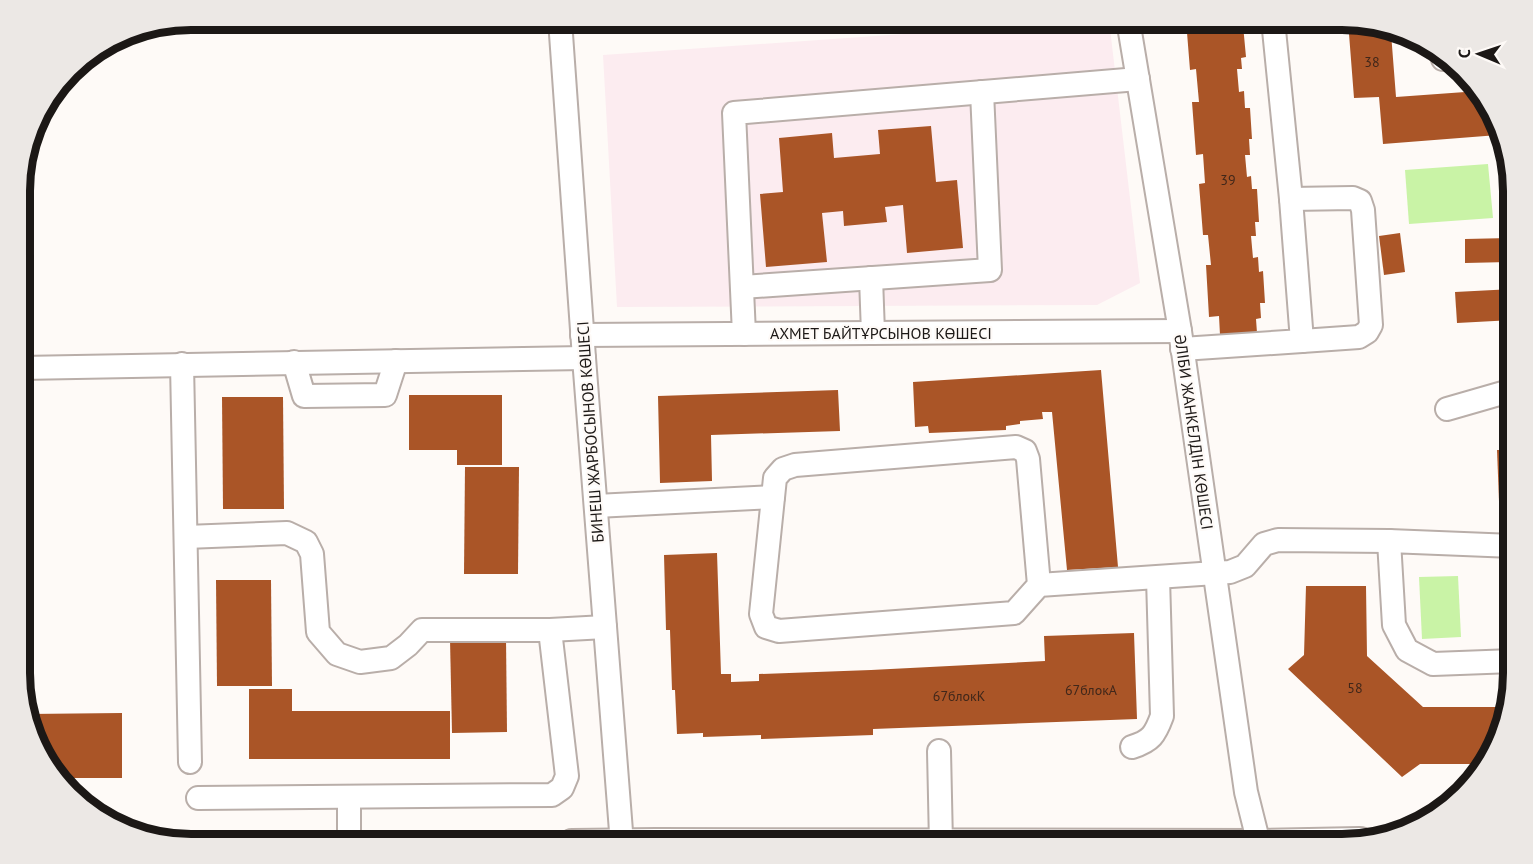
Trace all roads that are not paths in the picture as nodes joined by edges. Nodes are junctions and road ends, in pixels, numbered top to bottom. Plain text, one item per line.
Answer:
1 (561, 30) edge
2 (1130, 30) edge
3 (1274, 30) edge
4 (1138, 79) junction
5 (982, 92) junction
6 (1292, 199) junction
7 (871, 278) junction
8 (742, 287) junction
9 (873, 333) junction
10 (744, 334) junction
11 (1181, 340) junction
12 (1302, 341) junction
13 (583, 346) junction
14 (396, 361) junction
15 (294, 362) junction
16 (182, 364) junction
17 (30, 369) edge
18 (1503, 393) edge
19 (1447, 409) dead end
20 (773, 497) junction
21 (596, 506) junction
22 (186, 537) junction
23 (1389, 541) junction
24 (1503, 546) edge
25 (1214, 574) junction
26 (1158, 578) junction
27 (1039, 585) junction
28 (605, 627) junction
29 (550, 630) junction
30 (1503, 661) edge
31 (1132, 747) dead end
32 (939, 751) dead end
33 (190, 762) dead end
34 (349, 797) junction
35 (198, 798) dead end
36 (349, 834) edge
37 (621, 834) edge
38 (941, 834) edge
39 (1256, 834) edge

1 - 13 street, БИНЕШ ЖАРБОСЫНОВ КӨШЕСІ
2 - 4 street, ӘЛІБИ ЖАНКЕЛДІН КӨШЕСІ
3 - 6 street
4 - 5 street
4 - 11 street, ӘЛІБИ ЖАНКЕЛДІН КӨШЕСІ
5 - 7 street
5 - 8 street
6 - 12 street
6 - 12 street, АХМЕТ БАЙТҰРСЫНОВ КӨШЕСІ
7 - 8 street
7 - 9 street
8 - 10 street
9 - 10 street, АХМЕТ БАЙТҰРСЫНОВ КӨШЕСІ
9 - 11 street, АХМЕТ БАЙТҰРСЫНОВ КӨШЕСІ
10 - 13 street, АХМЕТ БАЙТҰРСЫНОВ КӨШЕСІ
11 - 12 street, АХМЕТ БАЙТҰРСЫНОВ КӨШЕСІ
11 - 25 street, ӘЛІБИ ЖАНКЕЛДІН КӨШЕСІ
13 - 14 street, АХМЕТ БАЙТҰРСЫНОВ КӨШЕСІ
13 - 21 street, БИНЕШ ЖАРБОСЫНОВ КӨШЕСІ
14 - 15 street, АХМЕТ БАЙТҰРСЫНОВ КӨШЕСІ
14 - 15 street
15 - 16 street, АХМЕТ БАЙТҰРСЫНОВ КӨШЕСІ
16 - 17 street, АХМЕТ БАЙТҰРСЫНОВ КӨШЕСІ
16 - 22 street
18 - 19 street
20 - 21 street
20 - 27 street
20 - 27 street
21 - 28 street, БИНЕШ ЖАРБОСЫНОВ КӨШЕСІ
22 - 29 street
22 - 33 street
23 - 24 street
23 - 25 street
23 - 30 street
25 - 26 street
25 - 39 street, ӘЛІБИ ЖАНКЕЛДІН КӨШЕСІ
26 - 27 street
26 - 31 street
28 - 29 street
28 - 37 street, БИНЕШ ЖАРБОСЫНОВ КӨШЕСІ
29 - 34 street
32 - 38 street
34 - 35 street
34 - 36 street

